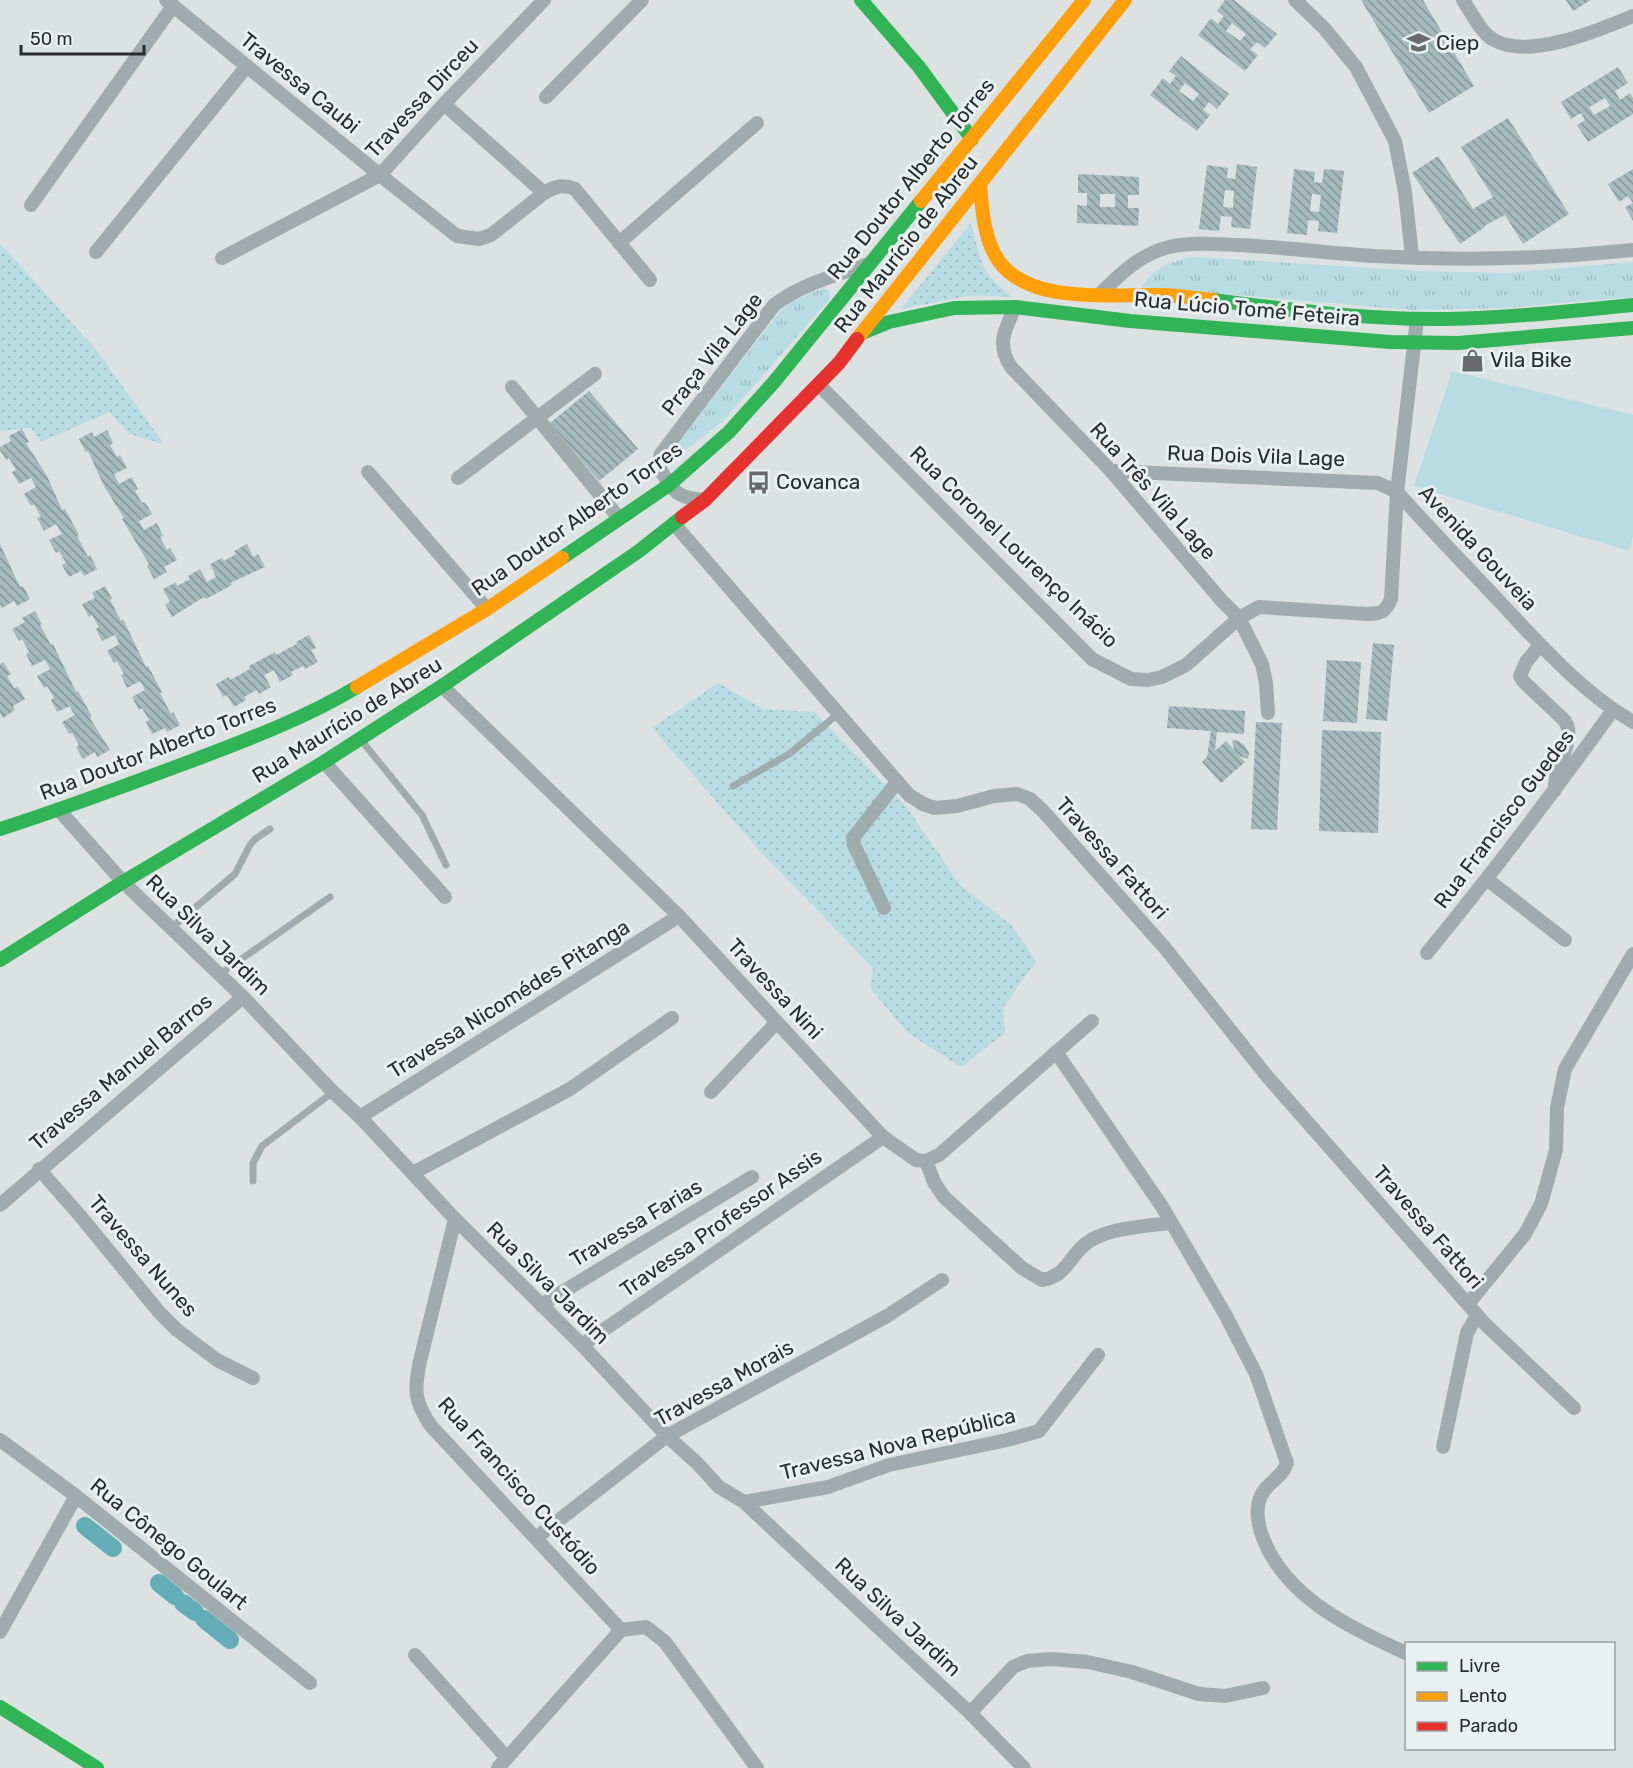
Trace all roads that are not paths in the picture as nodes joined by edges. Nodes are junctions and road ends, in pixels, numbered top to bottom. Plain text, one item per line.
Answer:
1 (544, 0) edge
2 (642, 0) edge
3 (861, 0) edge
4 (1084, 0) edge
5 (1125, 0) edge
6 (1295, 0) edge
7 (1463, 0) edge
8 (170, 3) edge
9 (1633, 16) edge
10 (248, 66) junction
11 (546, 97) dead end
12 (444, 104) junction
13 (757, 123) dead end
14 (972, 139) junction
15 (380, 175) junction
16 (980, 185) junction
17 (544, 193) junction
18 (31, 205) dead end
19 (619, 243) junction
20 (1633, 250) edge
21 (96, 252) dead end
22 (1412, 256) junction
23 (222, 258) dead end
24 (869, 264) junction
25 (650, 280) dead end
26 (1099, 296) junction
27 (1633, 304) edge
28 (1015, 307) junction
29 (1417, 319) junction
30 (1633, 328) edge
31 (862, 333) junction
32 (1415, 341) junction
33 (595, 375) dead end
34 (819, 385) junction
35 (512, 387) dead end
36 (537, 419) junction
37 (1111, 471) junction
38 (368, 472) dead end
39 (458, 478) dead end
40 (669, 485) junction
41 (1397, 492) junction
42 (705, 500) junction
43 (619, 518) junction
44 (675, 525) junction
45 (487, 609) junction
46 (1239, 618) junction
47 (1540, 645) junction
48 (442, 686) junction
49 (1613, 710) junction
50 (1268, 713) dead end
51 (838, 714) junction
52 (1633, 722) edge
53 (360, 738) junction
54 (324, 762) junction
55 (897, 782) junction
56 (733, 786) dead end
57 (1555, 790) junction
58 (59, 810) junction
59 (0, 829) edge
60 (270, 829) dead end
61 (446, 865) dead end
62 (1488, 879) junction
63 (123, 882) junction
64 (330, 897) dead end
65 (445, 897) dead end
66 (884, 908) dead end
67 (679, 916) junction
68 (171, 928) junction
69 (1565, 940) dead end
70 (1427, 953) dead end
71 (1633, 954) edge
72 (0, 960) edge
73 (220, 975) junction
74 (243, 997) junction
75 (672, 1018) dead end
76 (1092, 1021) dead end
77 (777, 1022) junction
78 (1056, 1052) junction
79 (333, 1092) junction
80 (711, 1092) dead end
81 (360, 1117) junction
82 (883, 1137) junction
83 (926, 1161) junction
84 (39, 1169) junction
85 (413, 1173) junction
86 (752, 1177) dead end
87 (253, 1180) dead end
88 (0, 1205) edge
89 (455, 1219) junction
90 (1171, 1222) junction
91 (942, 1281) dead end
92 (541, 1305) junction
93 (1473, 1309) junction
94 (582, 1345) junction
95 (1098, 1355) dead end
96 (253, 1378) dead end
97 (1574, 1408) dead end
98 (667, 1436) junction
99 (0, 1440) edge
100 (1443, 1447) dead end
101 (76, 1496) junction
102 (744, 1502) junction
103 (536, 1538) junction
104 (621, 1630) junction
105 (0, 1632) edge
106 (1405, 1652) edge
107 (415, 1655) dead end
108 (310, 1683) dead end
109 (1263, 1688) dead end
110 (0, 1707) edge
111 (970, 1713) junction
112 (503, 1763) edge
113 (97, 1768) edge
114 (757, 1768) edge
115 (1024, 1768) edge

1 - 12 street, Travessa Dirceu
2 - 11 street
3 - 14 main road
4 - 14 main road, Rua Doutor Alberto Torres
5 - 16 main road, Rua Maurício de Abreu
6 - 22 street
7 - 9 street
8 - 10 street, Travessa Caubi
8 - 18 street, Travessa Caubi
10 - 15 street, Travessa Caubi
10 - 21 street
12 - 15 street, Travessa Dirceu
12 - 17 street
13 - 19 street
14 - 24 main road, Rua Doutor Alberto Torres
15 - 17 street, Travessa Caubi
15 - 23 street, Travessa Dirceu
16 - 26 main road, Rua Lúcio Tomé Feteira
16 - 31 main road, Rua Maurício de Abreu
17 - 19 street
19 - 25 street
20 - 22 street
22 - 26 street
24 - 40 main road, Rua Doutor Alberto Torres
24 - 40 street, Praça Vila Lage
26 - 29 main road, Rua Lúcio Tomé Feteira
27 - 29 main road, Rua Lúcio Tomé Feteira
28 - 31 main road, Rua Lúcio Tomé Feteira
28 - 32 main road, Rua Lúcio Tomé Feteira
28 - 37 street, Rua Três Vila Lage
29 - 32 street, Avenida Gouveia
30 - 32 main road, Rua Lúcio Tomé Feteira
31 - 34 main road, Rua Maurício de Abreu
32 - 41 street, Avenida Gouveia
33 - 36 street
34 - 42 main road, Rua Maurício de Abreu
34 - 46 street, Rua Coronel Lourenço Inácio
35 - 36 street
36 - 39 street
36 - 43 street
37 - 41 street, Rua Dois Vila Lage
37 - 46 street, Rua Três Vila Lage
38 - 45 street
40 - 42 street
40 - 43 main road, Rua Doutor Alberto Torres
41 - 46 street, Rua Coronel Lourenço Inácio
41 - 47 street, Avenida Gouveia
42 - 44 main road, Rua Maurício de Abreu
43 - 45 main road, Rua Doutor Alberto Torres
44 - 48 main road, Rua Maurício de Abreu
44 - 51 street, Travessa Fattori
45 - 58 main road, Rua Doutor Alberto Torres
46 - 50 street, Rua Três Vila Lage
47 - 49 street, Avenida Gouveia
47 - 57 street
48 - 53 main road, Rua Maurício de Abreu
48 - 67 street, Travessa Nini
49 - 52 street, Avenida Gouveia
49 - 57 street, Rua Francisco Guedes
51 - 55 street, Travessa Fattori
51 - 56 lane
53 - 54 main road, Rua Maurício de Abreu
53 - 61 lane
54 - 63 main road, Rua Maurício de Abreu
54 - 65 street
55 - 66 street
55 - 93 street, Travessa Fattori
57 - 62 street, Rua Francisco Guedes
58 - 59 main road, Rua Doutor Alberto Torres
58 - 63 street, Rua Silva Jardim
60 - 68 lane
62 - 69 street
62 - 70 street, Rua Francisco Guedes
63 - 68 street, Rua Silva Jardim
63 - 72 main road, Rua Maurício de Abreu
64 - 73 lane
67 - 77 street, Travessa Nini
67 - 81 street, Travessa Nicomédes Pitanga
68 - 73 street, Rua Silva Jardim
71 - 93 street
73 - 74 street, Rua Silva Jardim
74 - 79 street, Rua Silva Jardim
74 - 84 street, Travessa Manuel Barros
75 - 85 street
76 - 78 street
77 - 80 street
77 - 82 street, Travessa Nini
78 - 83 street
78 - 90 street
79 - 81 street, Rua Silva Jardim
79 - 87 lane
81 - 85 street, Rua Silva Jardim
82 - 83 street, Travessa Nini
82 - 94 street, Travessa Professor Assis
83 - 90 street
84 - 88 street, Travessa Manuel Barros
84 - 96 street, Travessa Nunes
85 - 89 street, Rua Silva Jardim
86 - 92 street, Travessa Farias
89 - 92 street, Rua Silva Jardim
89 - 103 street, Rua Francisco Custódio
90 - 106 street
91 - 98 street, Travessa Morais
92 - 94 street, Rua Silva Jardim
93 - 97 street, Travessa Fattori
93 - 100 street, Travessa Fattori
94 - 98 street, Rua Silva Jardim
95 - 102 street, Travessa Nova República
98 - 102 street, Rua Silva Jardim
98 - 103 street, Travessa Morais
99 - 101 street, Rua Cônego Goulart
101 - 105 street
101 - 108 street, Rua Cônego Goulart
102 - 111 street, Rua Silva Jardim
103 - 104 street, Rua Francisco Custódio
104 - 112 street
104 - 114 street
107 - 112 street
109 - 111 street
110 - 113 main road
111 - 115 street, Rua Silva Jardim

